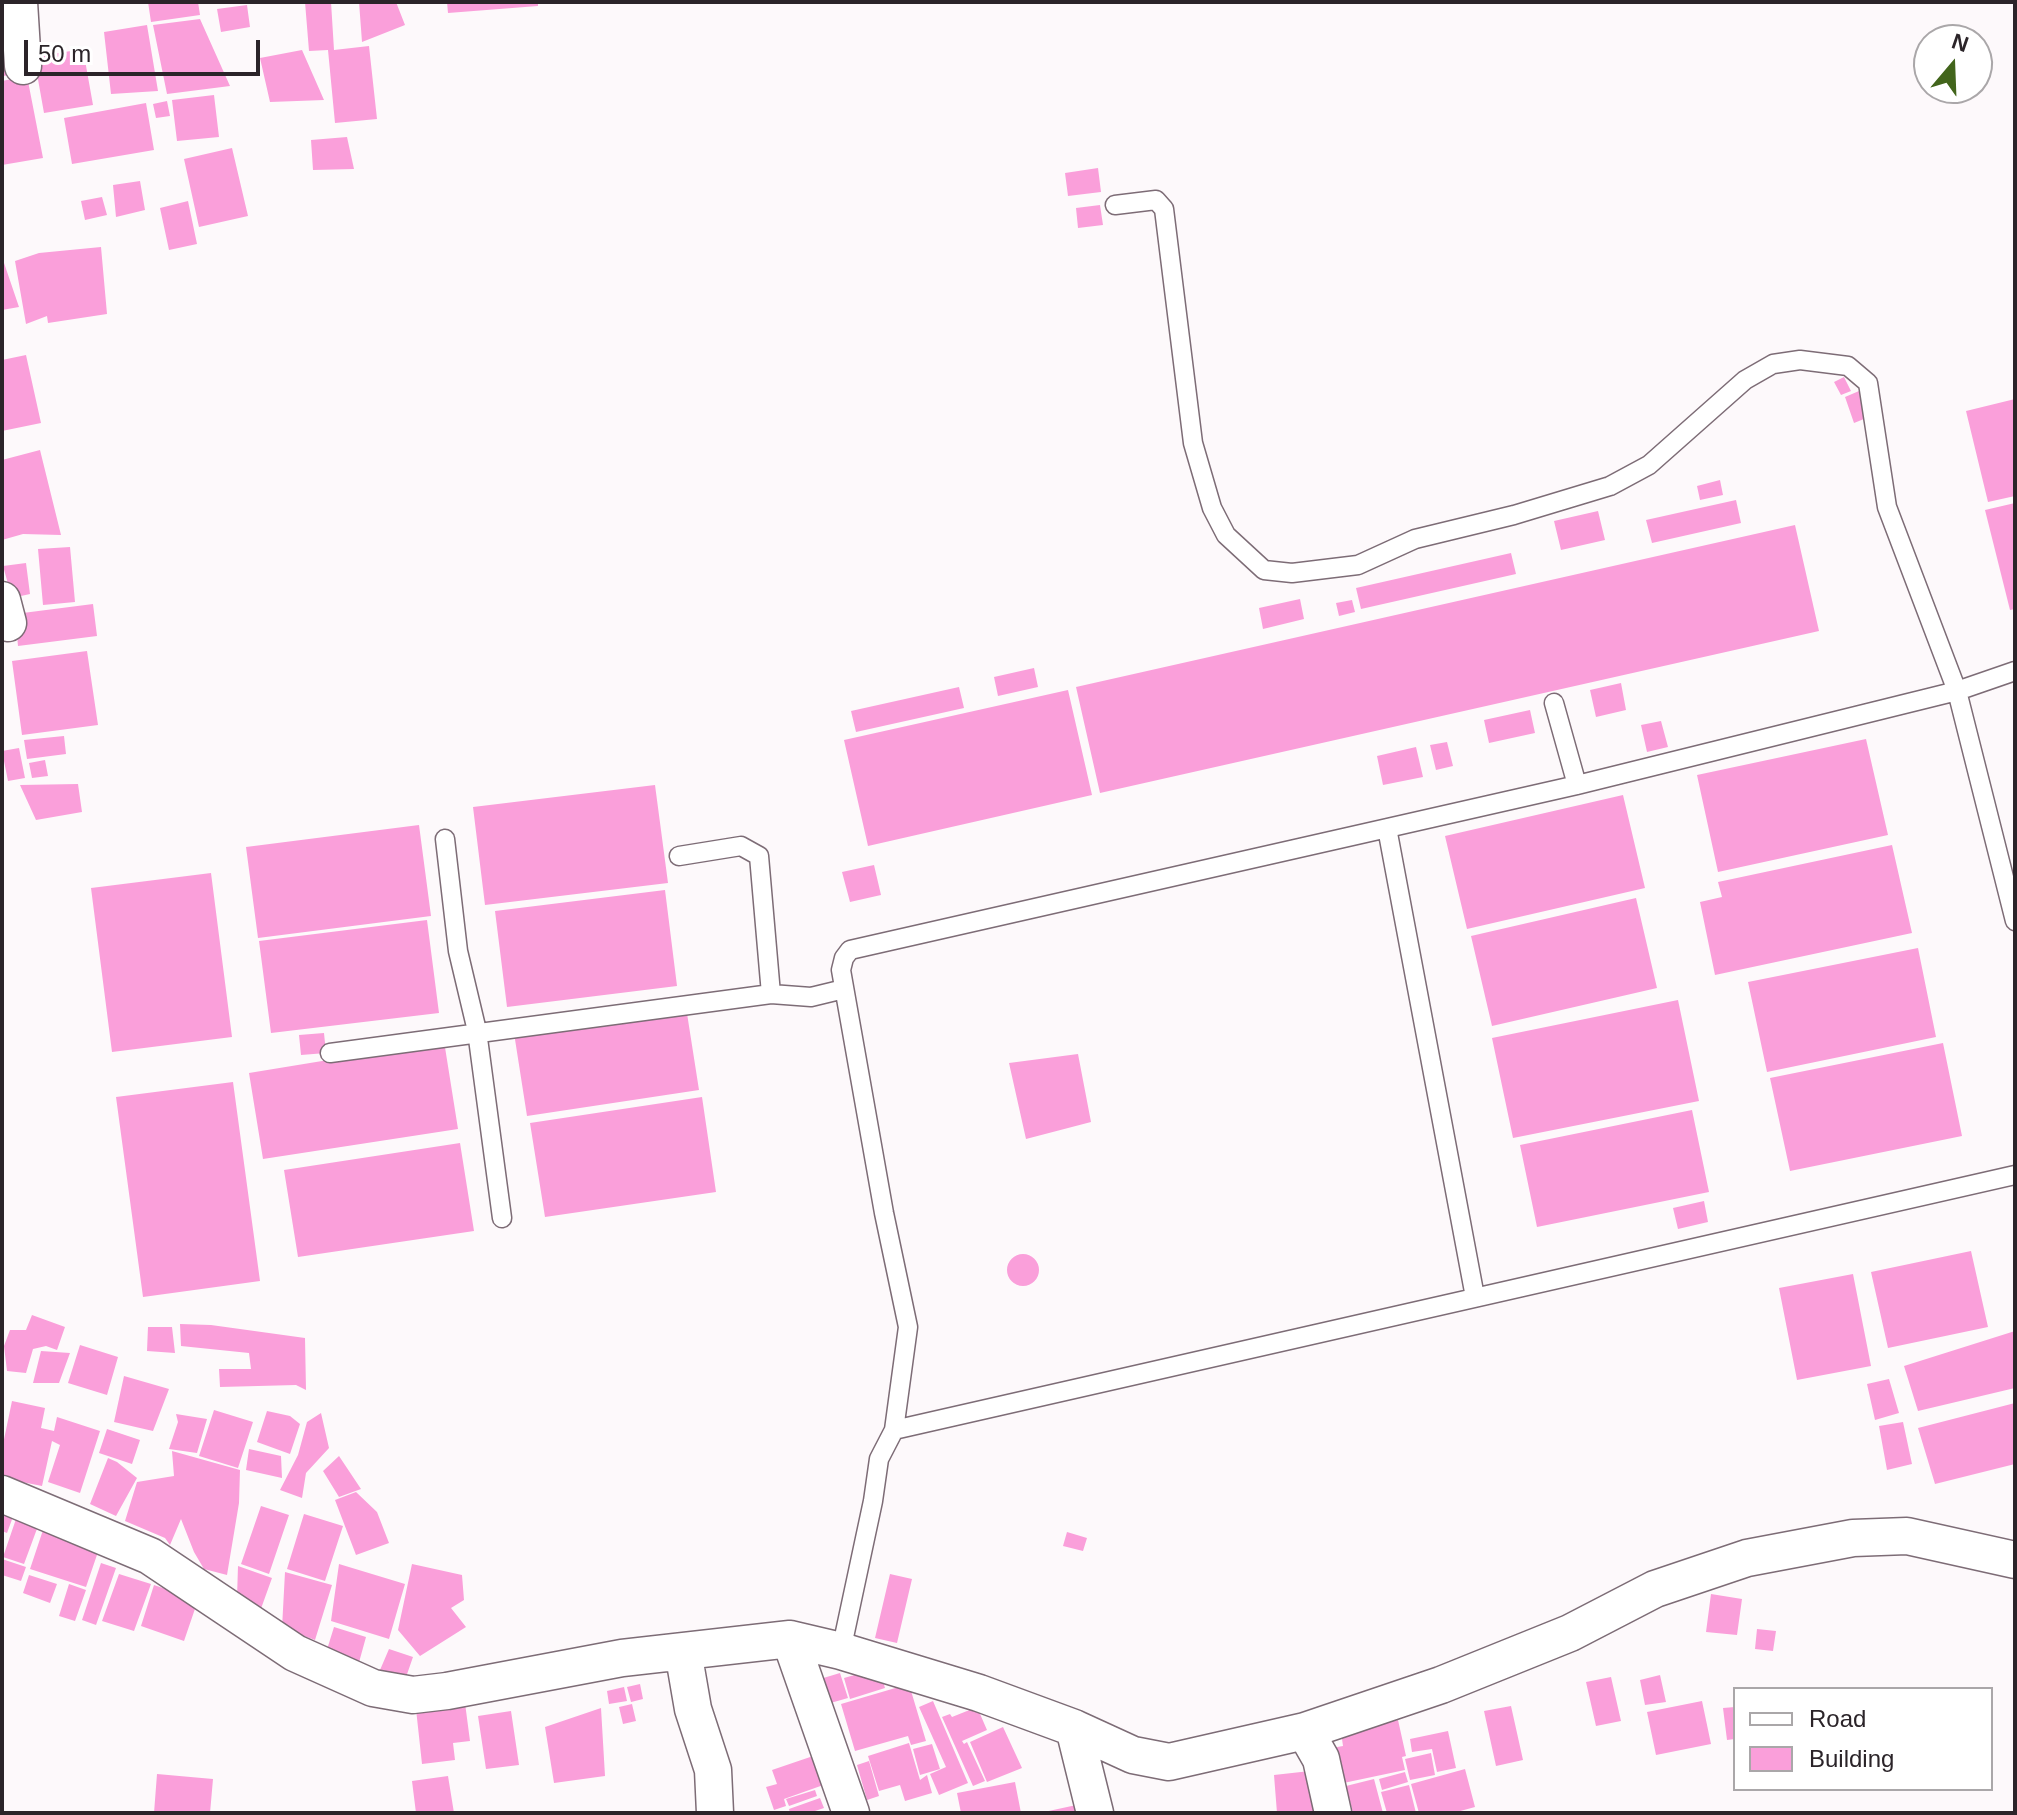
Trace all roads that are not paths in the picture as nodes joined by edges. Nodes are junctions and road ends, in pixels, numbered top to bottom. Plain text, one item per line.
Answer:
1 (19, 2) edge
2 (23, 66) dead end
3 (1115, 205) dead end
4 (2015, 671) edge
5 (1957, 691) junction
6 (1554, 703) dead end
7 (1577, 785) junction
8 (1387, 828) junction
9 (445, 839) dead end
10 (679, 856) dead end
11 (2015, 921) edge
12 (844, 989) junction
13 (771, 994) junction
14 (477, 1031) junction
15 (330, 1053) dead end
16 (2015, 1175) edge
17 (502, 1218) dead end
18 (1475, 1297) junction
19 (894, 1430) junction
20 (2, 1494) edge
21 (2015, 1560) edge
22 (790, 1639) junction
23 (683, 1651) junction
24 (841, 1651) junction
25 (1074, 1728) junction
26 (1305, 1731) junction
27 (715, 1813) edge
28 (851, 1813) edge
29 (1095, 1813) edge
30 (1333, 1813) edge

1 - 2 street
3 - 5 lane
4 - 5 lane
5 - 7 lane
5 - 11 lane
6 - 7 lane
7 - 8 lane
8 - 12 lane
8 - 18 lane
9 - 14 lane
10 - 13 lane
12 - 13 lane
12 - 19 lane
13 - 14 lane
14 - 15 lane
14 - 17 lane
16 - 18 lane
18 - 19 lane
19 - 24 lane
20 - 23 street
21 - 26 street
22 - 23 street
22 - 24 street
22 - 28 street
23 - 27 street
24 - 25 street
25 - 26 street
25 - 29 street
26 - 30 street

